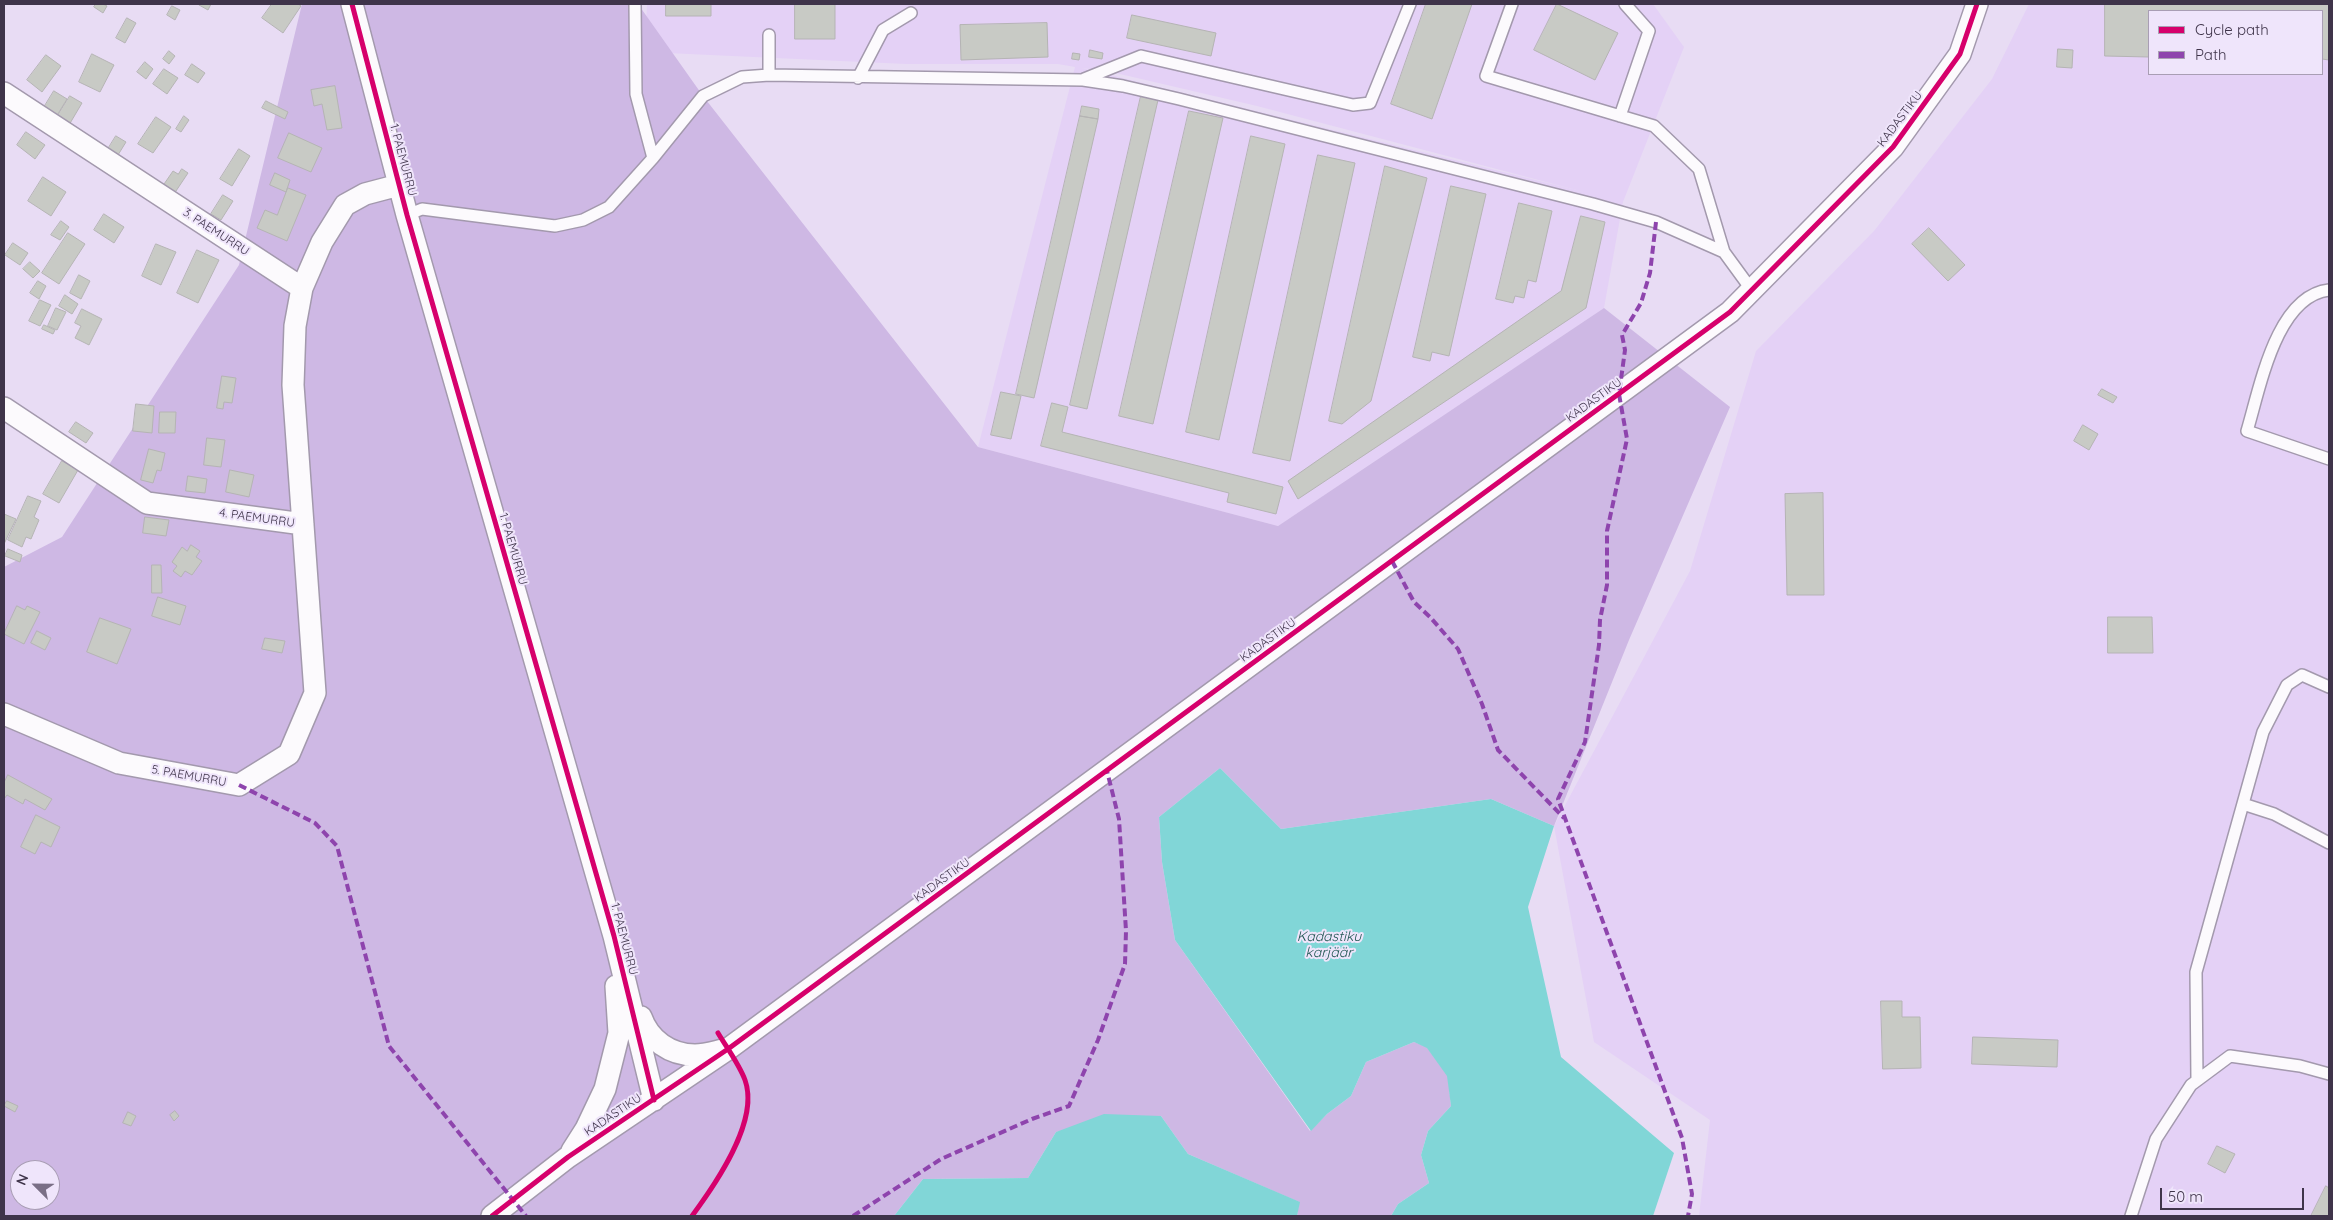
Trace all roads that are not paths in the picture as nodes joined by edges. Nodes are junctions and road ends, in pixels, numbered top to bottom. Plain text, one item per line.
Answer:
1 (352, 4) edge
2 (635, 4) edge
3 (1410, 4) edge
4 (1512, 4) edge
5 (1625, 4) edge
6 (1978, 4) edge
7 (911, 13) dead end
8 (769, 35) dead end
9 (769, 75) junction
10 (858, 78) junction
11 (1082, 80) junction
12 (4, 93) edge
13 (1620, 116) junction
14 (653, 158) junction
15 (399, 185) junction
16 (407, 215) junction
17 (1724, 252) junction
18 (302, 288) junction
19 (1751, 289) junction
20 (2329, 290) edge
21 (4, 408) edge
22 (2329, 459) edge
23 (302, 524) junction
24 (2329, 687) edge
25 (4, 714) edge
26 (2243, 804) junction
27 (2329, 843) edge
28 (614, 936) junction
29 (728, 1049) junction
30 (2329, 1074) edge
31 (2197, 1080) junction
32 (654, 1100) junction
33 (568, 1157) junction
34 (492, 1216) edge
35 (2131, 1216) edge

1 - 15 street, 1. PAEMURRU
2 - 14 lane
3 - 11 lane
4 - 13 lane
5 - 13 lane
6 - 19 street, KADASTIKU
7 - 10 lane
8 - 9 lane
9 - 10 lane
9 - 14 lane
10 - 11 lane
11 - 17 lane
12 - 18 street, 3. PAEMURRU
13 - 17 lane
14 - 16 lane
15 - 16 street, 1. PAEMURRU
15 - 18 street
16 - 28 street, 1. PAEMURRU
17 - 19 lane
18 - 23 street, 4. PAEMURRU
19 - 29 street, KADASTIKU
20 - 22 lane
21 - 23 street, 4. PAEMURRU
23 - 25 street, 5. PAEMURRU
24 - 26 lane
26 - 27 lane
26 - 31 lane
28 - 29 street
28 - 32 street, 1. PAEMURRU
28 - 33 street
29 - 32 street, KADASTIKU
30 - 31 lane
31 - 35 lane
32 - 33 street, KADASTIKU
33 - 34 street, KADASTIKU

